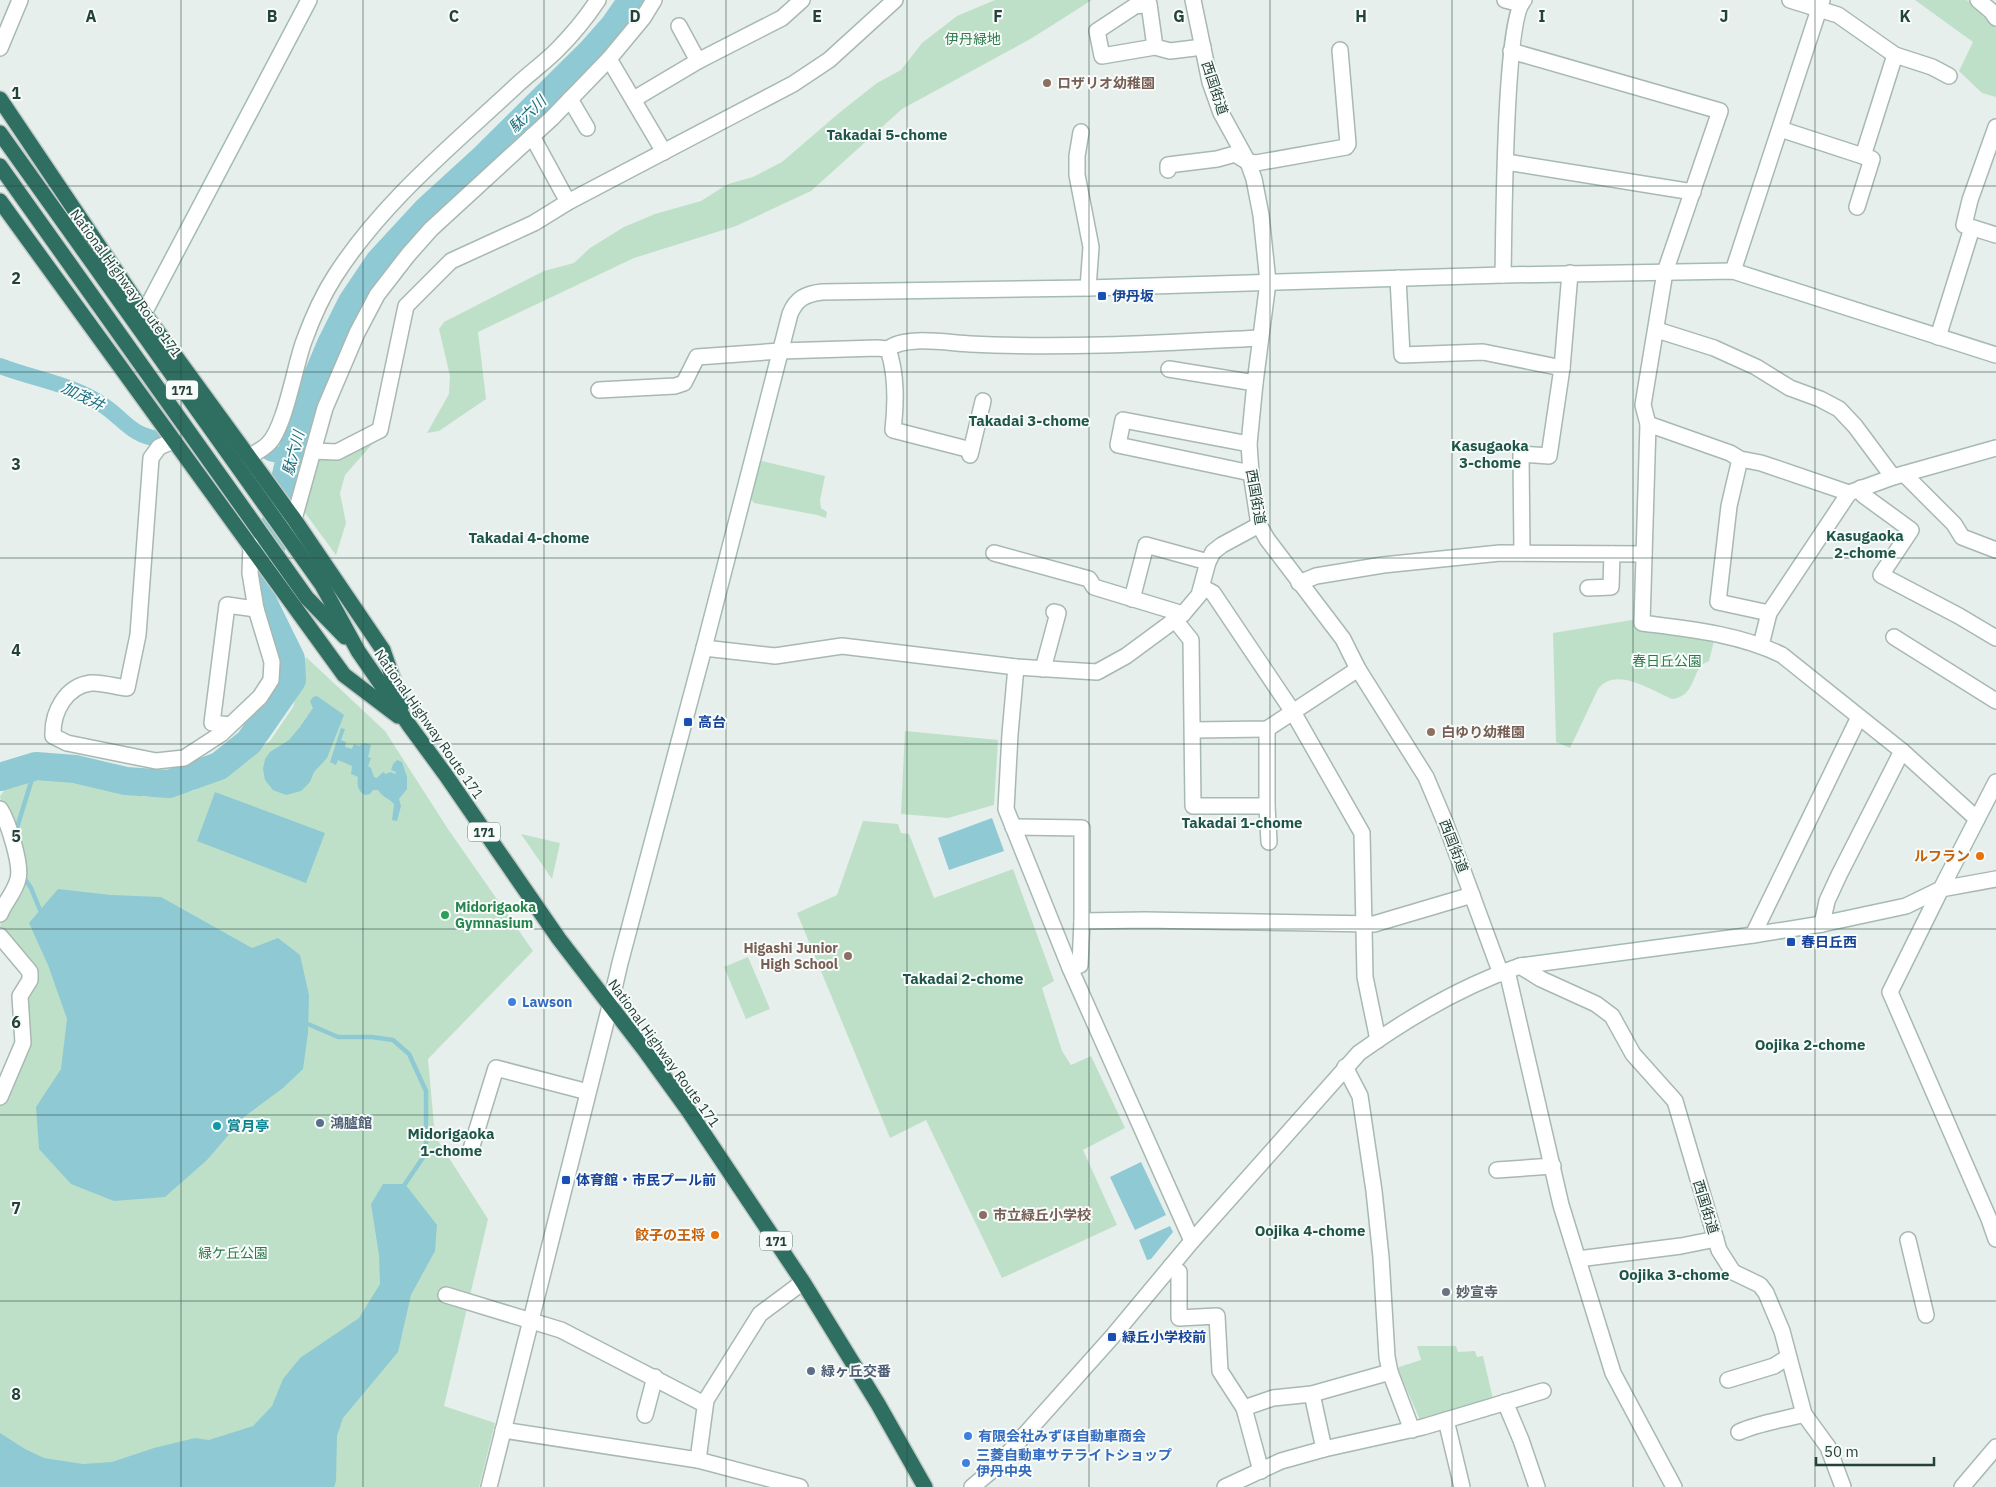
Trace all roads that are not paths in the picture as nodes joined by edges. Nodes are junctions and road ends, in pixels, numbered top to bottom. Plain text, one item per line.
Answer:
1 (20, 0) edge
2 (308, 0) edge
3 (598, 0) edge
4 (654, 0) edge
5 (802, 0) edge
6 (895, 0) edge
7 (1193, 0) edge
8 (1505, 0) edge
9 (1790, 0) edge
10 (1978, 0) edge
11 (1523, 2) edge
12 (1821, 5) edge
13 (1996, 18) edge
14 (679, 26) dead end
15 (1154, 47) dead end
16 (1203, 47) junction
17 (0, 48) edge
18 (1340, 50) dead end
19 (1511, 50) junction
20 (1895, 55) junction
21 (609, 59) junction
22 (698, 61) junction
23 (1949, 76) dead end
24 (0, 99) edge
25 (570, 99) junction
26 (634, 99) junction
27 (587, 128) dead end
28 (1780, 129) junction
29 (1080, 132) dead end
30 (0, 133) edge
31 (1991, 134) edge
32 (532, 136) junction
33 (664, 152) junction
34 (1863, 156) junction
35 (1248, 162) junction
36 (1506, 162) junction
37 (0, 166) edge
38 (1168, 170) dead end
39 (1693, 192) junction
40 (0, 201) edge
41 (568, 202) junction
42 (1857, 207) dead end
43 (1972, 228) junction
44 (1996, 235) edge
45 (1733, 271) junction
46 (1665, 272) junction
47 (1570, 273) junction
48 (1503, 275) junction
49 (1398, 278) junction
50 (1268, 282) junction
51 (1088, 288) junction
52 (144, 313) junction
53 (1657, 330) junction
54 (1938, 337) junction
55 (1260, 338) junction
56 (888, 350) junction
57 (780, 351) junction
58 (1996, 355) edge
59 (1562, 368) junction
60 (1169, 369) dead end
61 (1255, 383) junction
62 (599, 390) dead end
63 (983, 401) dead end
64 (1648, 424) junction
65 (173, 441) junction
66 (1249, 444) junction
67 (1996, 448) edge
68 (314, 451) junction
69 (1740, 459) junction
70 (252, 460) junction
71 (1251, 472) junction
72 (1898, 476) junction
73 (1855, 491) junction
74 (291, 515) junction
75 (1259, 525) junction
76 (254, 549) junction
77 (1996, 550) edge
78 (994, 553) dead end
79 (1522, 553) junction
80 (1612, 554) junction
81 (1644, 554) junction
82 (1208, 562) junction
83 (1299, 583) junction
84 (1202, 587) junction
85 (1588, 588) dead end
86 (1132, 599) junction
87 (256, 609) junction
88 (1058, 613) dead end
89 (1769, 613) junction
90 (1179, 617) junction
91 (1894, 637) dead end
92 (1996, 638) edge
93 (1761, 645) junction
94 (704, 648) junction
95 (358, 651) junction
96 (1016, 667) junction
97 (1043, 669) junction
98 (1358, 669) junction
99 (1996, 701) edge
100 (1293, 712) junction
101 (1860, 717) junction
102 (230, 725) junction
103 (409, 725) junction
104 (1267, 729) junction
105 (1194, 730) junction
106 (1902, 751) junction
107 (1996, 782) edge
108 (1267, 806) junction
109 (0, 809) edge
110 (1977, 818) junction
111 (1013, 827) junction
112 (1269, 842) dead end
113 (1996, 879) edge
114 (1941, 889) junction
115 (1472, 895) junction
116 (0, 914) edge
117 (1082, 922) junction
118 (1363, 924) junction
119 (1822, 924) junction
120 (1753, 935) junction
121 (0, 936) edge
122 (1070, 968) junction
123 (1509, 970) junction
124 (610, 1006) junction
125 (1378, 1040) junction
126 (1345, 1067) junction
127 (588, 1092) junction
128 (0, 1096) edge
129 (471, 1149) dead end
130 (1553, 1166) junction
131 (1497, 1170) dead end
132 (1716, 1239) junction
133 (1996, 1239) edge
134 (1908, 1240) dead end
135 (1192, 1242) junction
136 (1578, 1259) junction
137 (1171, 1266) junction
138 (803, 1282) junction
139 (446, 1295) dead end
140 (1926, 1315) dead end
141 (531, 1322) junction
142 (1788, 1357) junction
143 (1390, 1372) junction
144 (655, 1377) junction
145 (1728, 1380) dead end
146 (1543, 1391) dead end
147 (1312, 1394) junction
148 (1506, 1402) junction
149 (704, 1404) junction
150 (1244, 1408) junction
151 (1804, 1414) junction
152 (645, 1415) dead end
153 (1446, 1420) junction
154 (503, 1430) junction
155 (1412, 1430) junction
156 (1739, 1432) dead end
157 (1996, 1447) edge
158 (1324, 1449) junction
159 (698, 1460) junction
160 (1261, 1471) junction
161 (489, 1487) edge
162 (800, 1487) edge
163 (925, 1487) edge
164 (972, 1487) edge
165 (1225, 1487) edge
166 (1462, 1487) edge
167 (1537, 1487) edge
168 (1674, 1487) edge
169 (1843, 1487) edge
170 (1962, 1487) edge

1 - 17 street
2 - 52 street
3 - 70 street
4 - 21 street
5 - 22 street
6 - 33 street
7 - 16 street, 西国街道
8 - 11 street
9 - 12 street
10 - 13 street
11 - 19 street
12 - 20 street
12 - 28 street
14 - 22 street
15 - 16 street
16 - 35 street, 西国街道
18 - 35 street
19 - 36 street
19 - 39 street
20 - 23 street
20 - 34 street
21 - 25 street
21 - 26 street
22 - 26 street
24 - 52 highway, 171
25 - 27 street
25 - 32 street
26 - 33 street
28 - 34 street
28 - 45 street
29 - 51 street
30 - 95 highway, National Highway Route 171 / 171
31 - 43 street
32 - 41 street
32 - 68 street
33 - 41 street
34 - 42 street
35 - 38 street
35 - 50 street, 西国街道
36 - 39 street
36 - 48 street
37 - 95 highway, National Highway Route 171 / 171
39 - 46 street
40 - 65 highway, 171
41 - 68 street
43 - 44 street
43 - 54 street
45 - 46 street
45 - 54 street
46 - 47 street
46 - 53 street
47 - 48 street
47 - 59 street
48 - 49 street
49 - 50 street
49 - 59 street
50 - 51 street
50 - 55 street, 西国街道
51 - 57 street
52 - 70 highway, 171
53 - 64 street
53 - 72 street
54 - 58 street
55 - 56 street
55 - 61 street, 西国街道
56 - 57 street
56 - 63 street
57 - 62 street
57 - 94 street
59 - 79 street
60 - 61 street
61 - 66 street, 西国街道
64 - 69 street
64 - 81 street
65 - 76 highway, 171
65 - 102 street
66 - 71 street, 西国街道
66 - 71 street
67 - 72 street
68 - 74 street
69 - 73 street
69 - 89 street
70 - 74 highway, 171
71 - 75 street, 西国街道
72 - 73 street
72 - 77 street
73 - 89 street
73 - 92 street
74 - 103 highway, 171
75 - 82 street
75 - 83 street, 西国街道
76 - 87 street
76 - 103 highway, 171
78 - 86 street
79 - 80 street
79 - 83 street
80 - 81 street
80 - 85 street
81 - 93 street
82 - 84 street
82 - 86 street
83 - 98 street, 西国街道
84 - 90 street
84 - 100 street
86 - 90 street
87 - 102 street
87 - 102 street
88 - 97 street
89 - 93 street
90 - 97 street
90 - 105 street
91 - 99 street
93 - 101 street
94 - 96 street
94 - 124 street
95 - 103 highway, National Highway Route 171 / 171
96 - 97 street
96 - 111 street
98 - 100 street
98 - 115 street, 西国街道
100 - 104 street
100 - 118 street
101 - 106 street
101 - 120 street
103 - 124 highway, National Highway Route 171 / 171
104 - 105 street
104 - 108 street
105 - 108 street
106 - 110 street
106 - 119 street
107 - 110 street
108 - 112 street
109 - 116 street
110 - 114 street
111 - 117 street
111 - 122 street
113 - 114 street
114 - 119 street
114 - 133 street
115 - 118 street
115 - 123 street, 西国街道
117 - 118 street
117 - 122 street
118 - 125 street
119 - 120 street
120 - 123 street
121 - 128 street
122 - 135 street
123 - 125 street
123 - 130 street
123 - 132 street, 西国街道
124 - 127 street
124 - 138 highway, National Highway Route 171 / 171
125 - 126 street
126 - 135 street
126 - 143 street
127 - 129 street
127 - 141 street
130 - 131 street
130 - 136 street
132 - 136 street
132 - 142 street, 西国街道
134 - 140 street
135 - 137 street
136 - 168 street
137 - 150 street
137 - 164 street
138 - 149 street
138 - 163 highway, National Highway Route 171 / 171
139 - 141 street
141 - 144 street
141 - 154 street
142 - 145 street
142 - 151 street, 西国街道
143 - 147 street
143 - 155 street
144 - 149 street
144 - 152 street
146 - 148 street
147 - 150 street
147 - 158 street
148 - 153 street
148 - 167 street
149 - 159 street
150 - 160 street
151 - 156 street
151 - 169 street, 西国街道
153 - 155 street
153 - 166 street
154 - 159 street
154 - 161 street
155 - 158 street
157 - 170 street
158 - 160 street
159 - 162 street
160 - 165 street

